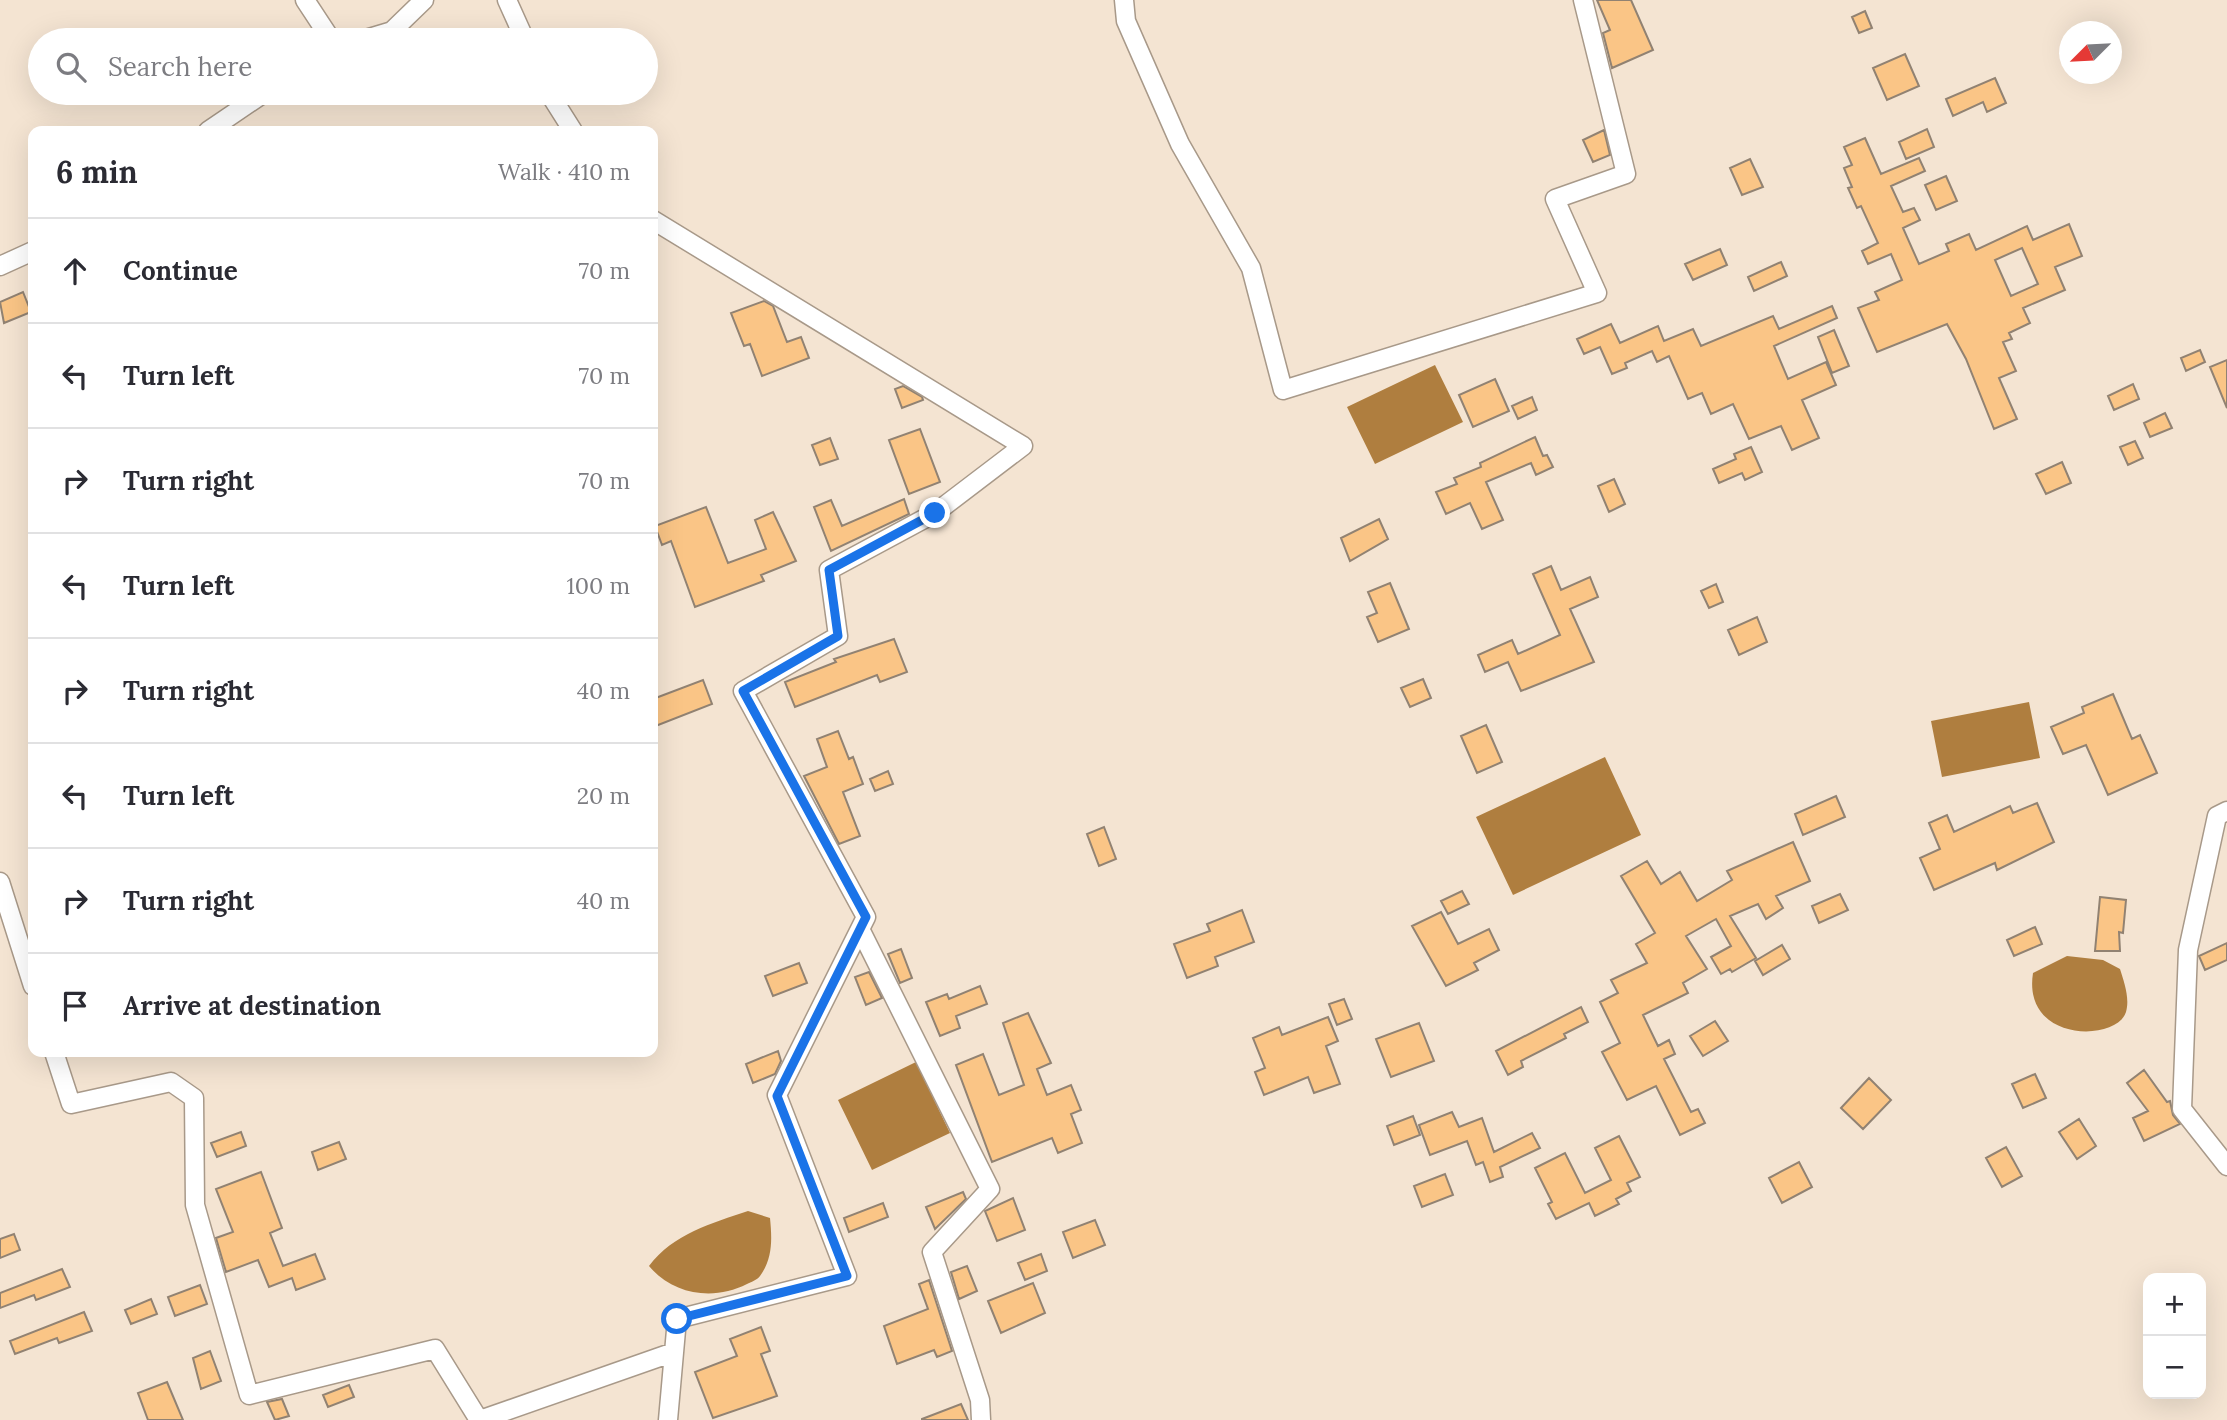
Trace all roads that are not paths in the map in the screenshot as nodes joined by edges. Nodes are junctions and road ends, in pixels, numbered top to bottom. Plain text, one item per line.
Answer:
1 (305, 0) edge
2 (424, 0) edge
3 (507, 0) edge
4 (1124, 0) edge
5 (1583, 0) edge
6 (323, 28) edge
7 (396, 28) edge
8 (519, 28) edge
9 (246, 105) edge
10 (557, 105) edge
11 (215, 126) edge
12 (570, 126) edge
13 (658, 223) edge
14 (28, 253) edge
15 (0, 266) edge
16 (2227, 811) edge
17 (0, 882) edge
18 (860, 929) junction
19 (28, 969) edge
20 (56, 1057) edge
21 (2227, 1166) edge
22 (674, 1352) junction
23 (480, 1420) edge
24 (668, 1420) edge
25 (981, 1420) edge

1 - 6 street
2 - 7 street
3 - 8 street
4 - 5 street
9 - 11 street
10 - 12 street
13 - 18 street
14 - 15 street
16 - 21 street
17 - 19 street
18 - 22 street
18 - 25 street
20 - 23 street
22 - 23 street
22 - 24 street

